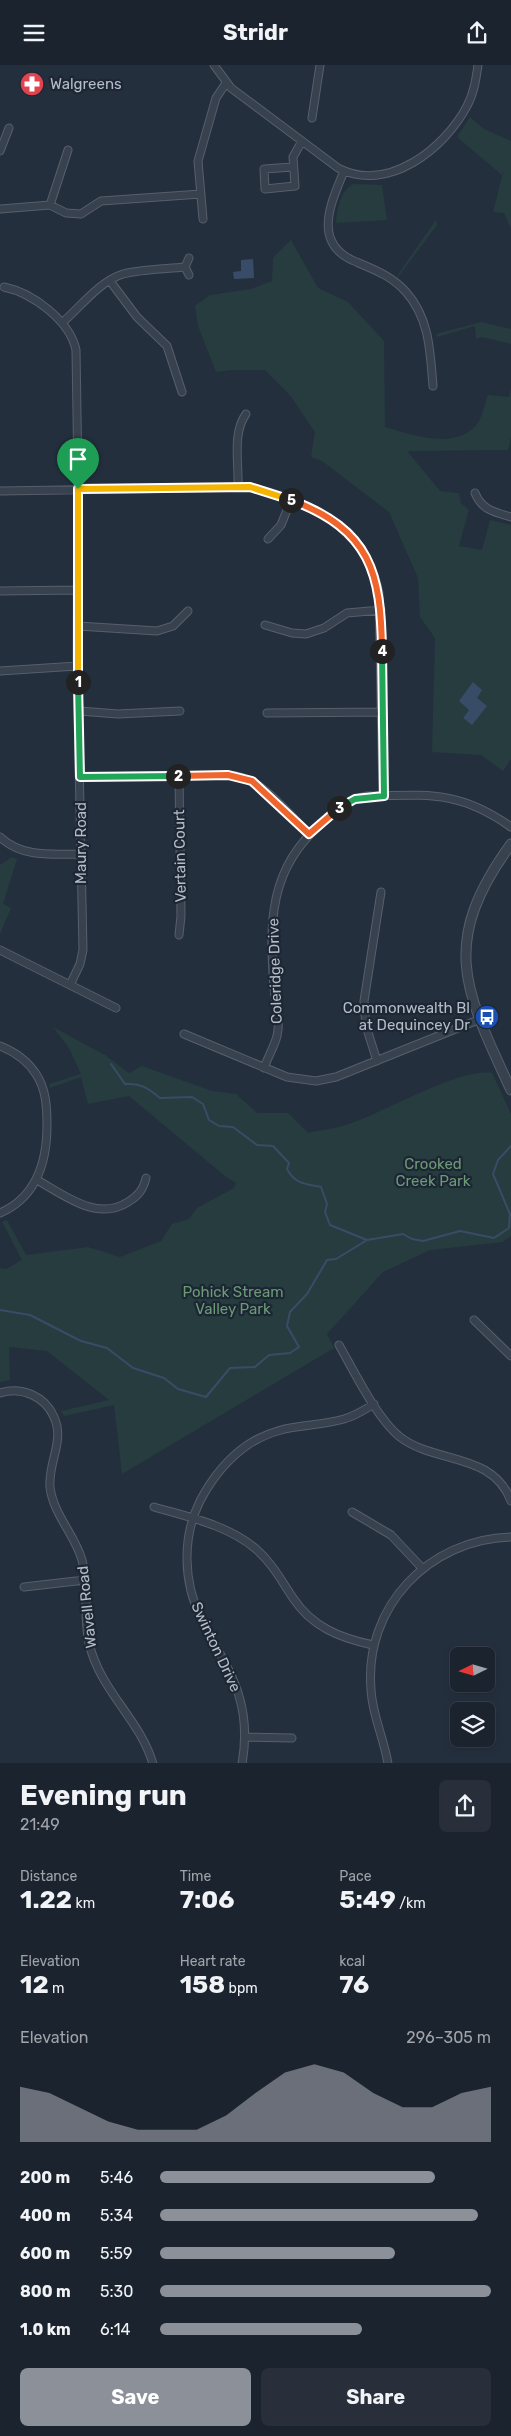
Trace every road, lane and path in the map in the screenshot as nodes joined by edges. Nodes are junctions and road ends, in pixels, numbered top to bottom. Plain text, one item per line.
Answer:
1 (214, 65) edge
2 (320, 65) edge
3 (478, 65) edge
4 (226, 83) junction
5 (312, 118) dead end
6 (9, 127) dead end
7 (302, 141) junction
8 (0, 150) edge
9 (68, 150) dead end
10 (293, 167) junction
11 (344, 171) junction
12 (201, 194) junction
13 (50, 205) junction
14 (0, 209) edge
15 (203, 219) dead end
16 (189, 257) dead end
17 (185, 267) junction
18 (189, 275) dead end
19 (110, 281) junction
20 (4, 287) dead end
21 (63, 323) junction
22 (433, 386) dead end
23 (182, 392) dead end
24 (246, 414) dead end
25 (238, 487) junction
26 (78, 489) junction
27 (0, 491) edge
28 (475, 493) dead end
29 (291, 501) junction
30 (511, 517) edge
31 (268, 539) dead end
32 (77, 590) junction
33 (0, 591) edge
34 (188, 611) dead end
35 (381, 611) junction
36 (265, 625) dead end
37 (78, 626) junction
38 (77, 666) junction
39 (0, 671) edge
40 (79, 711) junction
41 (180, 711) dead end
42 (382, 712) junction
43 (268, 713) dead end
44 (179, 775) junction
45 (80, 777) junction
46 (384, 796) junction
47 (511, 827) edge
48 (309, 834) junction
49 (0, 837) edge
50 (511, 844) edge
51 (80, 854) junction
52 (381, 891) dead end
53 (178, 935) dead end
54 (0, 950) edge
55 (70, 985) junction
56 (116, 1008) dead end
57 (478, 1020) junction
58 (184, 1034) dead end
59 (0, 1046) edge
60 (377, 1061) junction
61 (264, 1068) junction
62 (511, 1089) edge
63 (146, 1178) dead end
64 (37, 1180) junction
65 (0, 1213) edge
66 (474, 1320) dead end
67 (339, 1345) dead end
68 (511, 1356) edge
69 (0, 1393) edge
70 (374, 1404) junction
71 (511, 1501) edge
72 (154, 1507) dead end
73 (352, 1512) dead end
74 (193, 1519) junction
75 (511, 1537) edge
76 (422, 1568) junction
77 (85, 1580) junction
78 (24, 1587) dead end
79 (373, 1645) junction
80 (246, 1737) junction
81 (292, 1738) dead end
82 (153, 1763) edge
83 (242, 1763) edge
84 (388, 1763) edge

1 - 4 street
2 - 5 street
3 - 11 street
4 - 7 street
4 - 12 street
6 - 8 street
7 - 10 street
7 - 11 street
9 - 13 street
10 - 10 street
11 - 22 street
12 - 13 street
12 - 15 street
13 - 14 street
16 - 17 street
17 - 18 street
17 - 19 street
19 - 21 street
19 - 23 street
20 - 21 street, Maury Road
21 - 26 street, Maury Road
24 - 25 street
25 - 26 street
25 - 29 street
26 - 27 street
26 - 32 street, Maury Road
28 - 30 street
29 - 31 street
29 - 35 street
32 - 33 street
32 - 37 street, Maury Road
34 - 37 street
35 - 36 street
35 - 42 street
37 - 38 street, Maury Road
38 - 39 street
38 - 40 street, Maury Road
40 - 41 street
40 - 45 street, Maury Road
42 - 43 street
42 - 46 street
44 - 45 street
44 - 48 street
44 - 53 street, Vertain Court
45 - 51 street, Maury Road
46 - 47 street, Coleridge Drive
46 - 48 street, Coleridge Drive
48 - 61 street, Coleridge Drive
49 - 51 street
50 - 57 street
51 - 55 street, Maury Road
52 - 60 street
54 - 55 street
55 - 56 street
57 - 60 street
57 - 62 street
58 - 61 street
59 - 64 street
60 - 61 street
63 - 64 street
64 - 65 street
66 - 68 street
67 - 70 street
69 - 77 street, Wavell Road
70 - 71 street
70 - 74 street, Swinton Drive
72 - 74 street
73 - 76 street
74 - 79 street
74 - 80 street, Swinton Drive
75 - 76 street
76 - 79 street
77 - 78 street
77 - 82 street, Wavell Road
79 - 84 street
80 - 81 street
80 - 83 street, Swinton Drive

